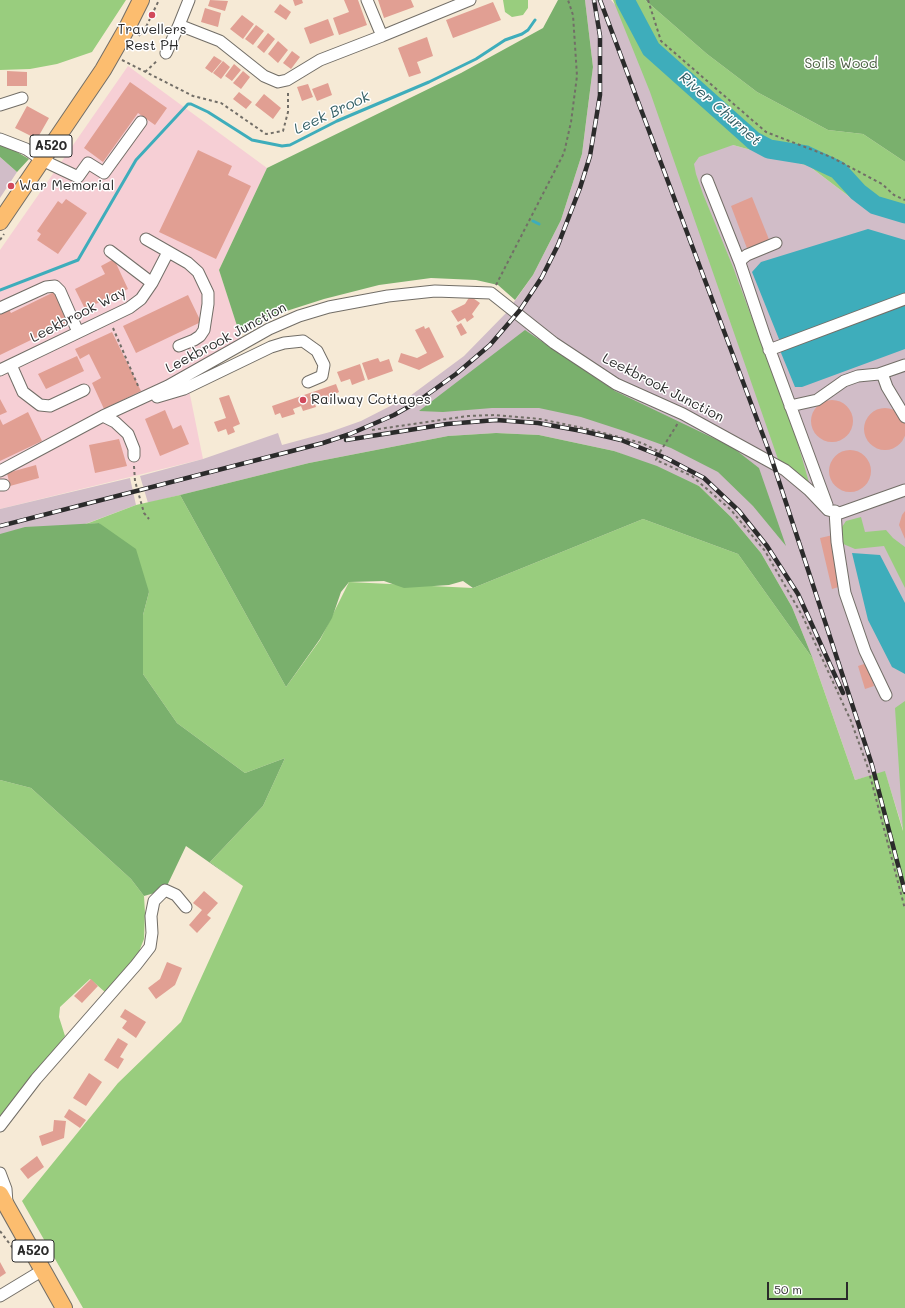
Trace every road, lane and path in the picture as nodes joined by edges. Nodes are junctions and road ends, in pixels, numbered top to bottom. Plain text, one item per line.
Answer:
1 (141, 0) edge
2 (189, 0) edge
3 (367, 0) edge
4 (469, 0) edge
5 (568, 0) edge
6 (648, 0) edge
7 (179, 25) junction
8 (382, 36) junction
9 (166, 53) joint
10 (126, 62) dead end
11 (145, 72) junction
12 (287, 80) junction
13 (22, 98) dead end
14 (0, 105) edge
15 (141, 122) dead end
16 (0, 140) edge
17 (42, 160) junction
18 (708, 180) dead end
19 (905, 200) edge
20 (0, 222) edge
21 (146, 239) dead end
22 (776, 243) dead end
23 (110, 251) dead end
24 (168, 252) junction
25 (740, 263) junction
26 (152, 283) junction
27 (491, 293) junction
28 (905, 299) edge
29 (0, 308) edge
30 (109, 318) junction
31 (78, 332) junction
32 (179, 346) dead end
33 (769, 350) junction
34 (10, 365) junction
35 (905, 365) edge
36 (0, 370) edge
37 (882, 373) junction
38 (308, 382) dead end
39 (84, 390) dead end
40 (144, 398) junction
41 (790, 406) junction
42 (683, 414) junction
43 (103, 416) junction
44 (905, 417) edge
45 (372, 430) dead end
46 (660, 452) junction
47 (134, 456) joint
48 (0, 471) edge
49 (905, 490) edge
50 (832, 510) junction
51 (149, 520) dead end
52 (886, 695) dead end
53 (186, 908) dead end
54 (905, 909) edge
55 (0, 1126) edge
56 (0, 1173) edge
57 (3, 1199) edge
58 (43, 1270) junction
59 (0, 1296) edge
60 (64, 1308) edge

1 - 17 highway, A520
2 - 7 street
3 - 8 street
4 - 8 street
5 - 27 path
6 - 19 path
7 - 9 street
7 - 12 street
8 - 12 street
9 - 11 path
10 - 11 path
11 - 12 path
13 - 14 street
15 - 17 street
16 - 17 street
17 - 20 highway, A520
18 - 25 street
21 - 24 street
22 - 25 street
23 - 26 street
24 - 26 street, Leekbrook Way
24 - 32 street
25 - 33 street
26 - 30 street, Leekbrook Way
27 - 40 street, Leekbrook Junction
27 - 42 street, Leekbrook Junction
28 - 33 street
29 - 31 street
30 - 31 street, Leekbrook Way
30 - 40 path
31 - 34 street, Leekbrook Way
33 - 41 street
34 - 36 street, Leekbrook Way
34 - 39 street
35 - 37 street
37 - 41 street
37 - 44 street
38 - 40 street
40 - 43 street, Leekbrook Junction
41 - 50 street
42 - 46 path
42 - 50 street, Leekbrook Junction
43 - 47 street
43 - 48 street, Leekbrook Junction
45 - 46 path
46 - 54 path
47 - 51 path
49 - 50 street
50 - 52 street
53 - 55 street
56 - 57 street
57 - 58 highway, A520
58 - 59 street
58 - 60 highway, A520

